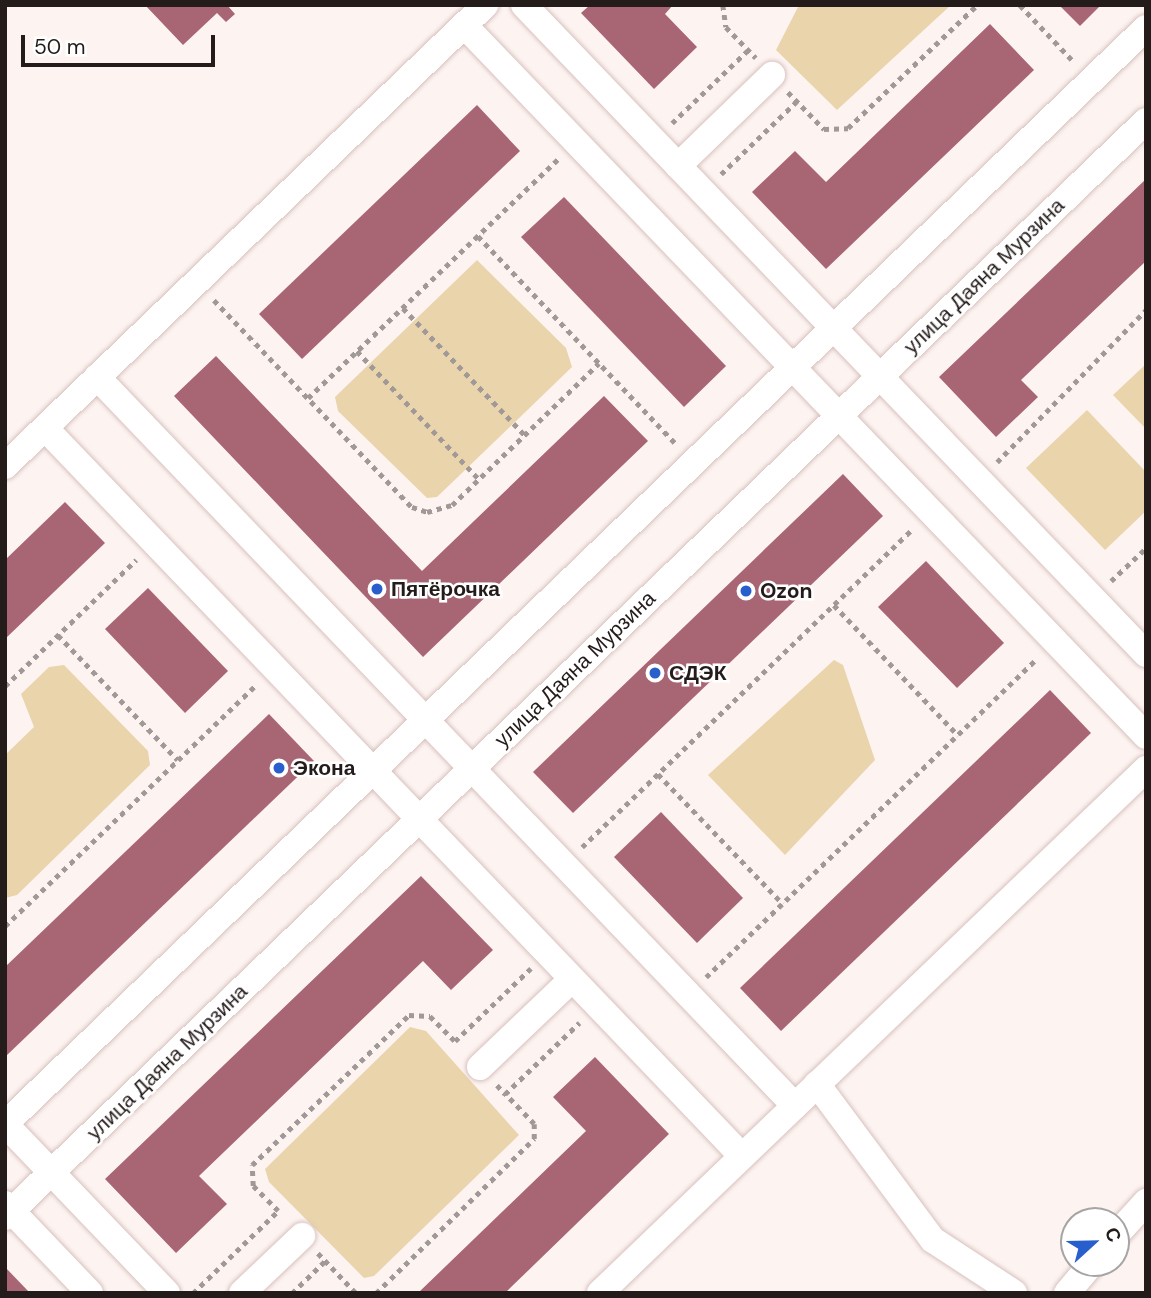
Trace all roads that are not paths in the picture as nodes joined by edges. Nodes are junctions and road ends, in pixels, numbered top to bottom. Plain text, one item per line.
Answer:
1 (485, 5) edge
2 (524, 5) edge
3 (464, 25) junction
4 (1146, 28) edge
5 (772, 75) road end
6 (1146, 121) edge
7 (678, 166) junction
8 (834, 328) junction
9 (793, 367) junction
10 (97, 377) junction
11 (880, 377) junction
12 (839, 416) junction
13 (45, 428) junction
14 (5, 466) edge
15 (1146, 654) edge
16 (425, 720) junction
17 (1146, 736) edge
18 (472, 768) junction
19 (1146, 769) edge
20 (373, 771) junction
21 (419, 819) junction
22 (572, 979) junction
23 (480, 1068) dead end
24 (817, 1084) junction
25 (794, 1106) junction
26 (5, 1124) edge
27 (742, 1156) junction
28 (52, 1172) junction
29 (1146, 1202) edge
30 (7, 1210) edge
31 (1130, 1220) edge
32 (302, 1236) dead end
33 (1080, 1277) edge
34 (90, 1293) edge
35 (167, 1293) edge
36 (243, 1293) edge
37 (600, 1293) edge
38 (1014, 1293) edge
39 (1067, 1293) edge

1 - 3 street
2 - 7 street
3 - 9 street
3 - 10 street
4 - 8 street
5 - 7 street
6 - 11 street, улица Даяна Мурзина
7 - 8 street
8 - 9 street
8 - 11 street
9 - 12 street
9 - 16 street
10 - 13 street
10 - 16 street
11 - 12 street, улица Даяна Мурзина
11 - 15 street
12 - 17 street
12 - 18 street, улица Даяна Мурзина
13 - 14 street
13 - 20 street
16 - 18 street
16 - 20 street
18 - 21 street, улица Даяна Мурзина
18 - 25 street
19 - 24 street
20 - 21 street
20 - 26 street
21 - 22 street
21 - 28 street, улица Даяна Мурзина
22 - 23 street
22 - 27 street
24 - 25 street
24 - 38 street
25 - 27 street
26 - 28 street
27 - 37 street
28 - 30 street, улица Даяна Мурзина
28 - 35 street
29 - 31 street
30 - 34 street
32 - 36 street
33 - 39 street

